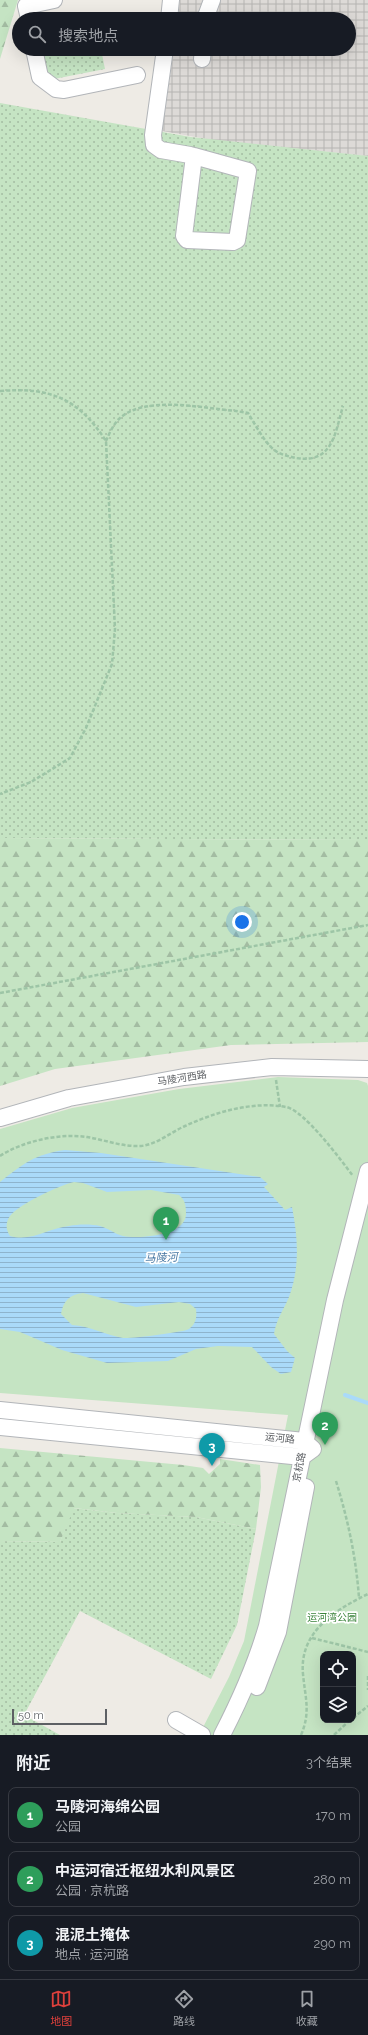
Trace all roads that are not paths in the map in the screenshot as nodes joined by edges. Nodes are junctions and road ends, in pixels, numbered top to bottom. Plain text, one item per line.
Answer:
1 (54, 0) edge
2 (171, 0) edge
3 (212, 0) edge
4 (27, 12) edge
5 (170, 12) edge
6 (208, 12) edge
7 (36, 56) edge
8 (164, 56) edge
9 (137, 75) dead end
10 (194, 156) junction
11 (368, 1069) edge
12 (0, 1118) edge
13 (368, 1171) edge
14 (366, 1205) edge
15 (0, 1410) edge
16 (0, 1427) edge
17 (306, 1449) junction
18 (176, 1720) dead end
19 (202, 1735) edge
20 (222, 1735) edge
21 (233, 1735) edge

1 - 4 street
2 - 5 street
3 - 6 street
7 - 9 street
8 - 10 street
10 - 10 street
11 - 12 street, 马陵河西路
13 - 14 street, 京杭路
14 - 17 street, 京杭路
14 - 17 street, 京杭路
15 - 17 street, 运河路
16 - 17 street, 运河路
17 - 20 street, 京杭路
17 - 21 street, 京杭路
18 - 19 street

